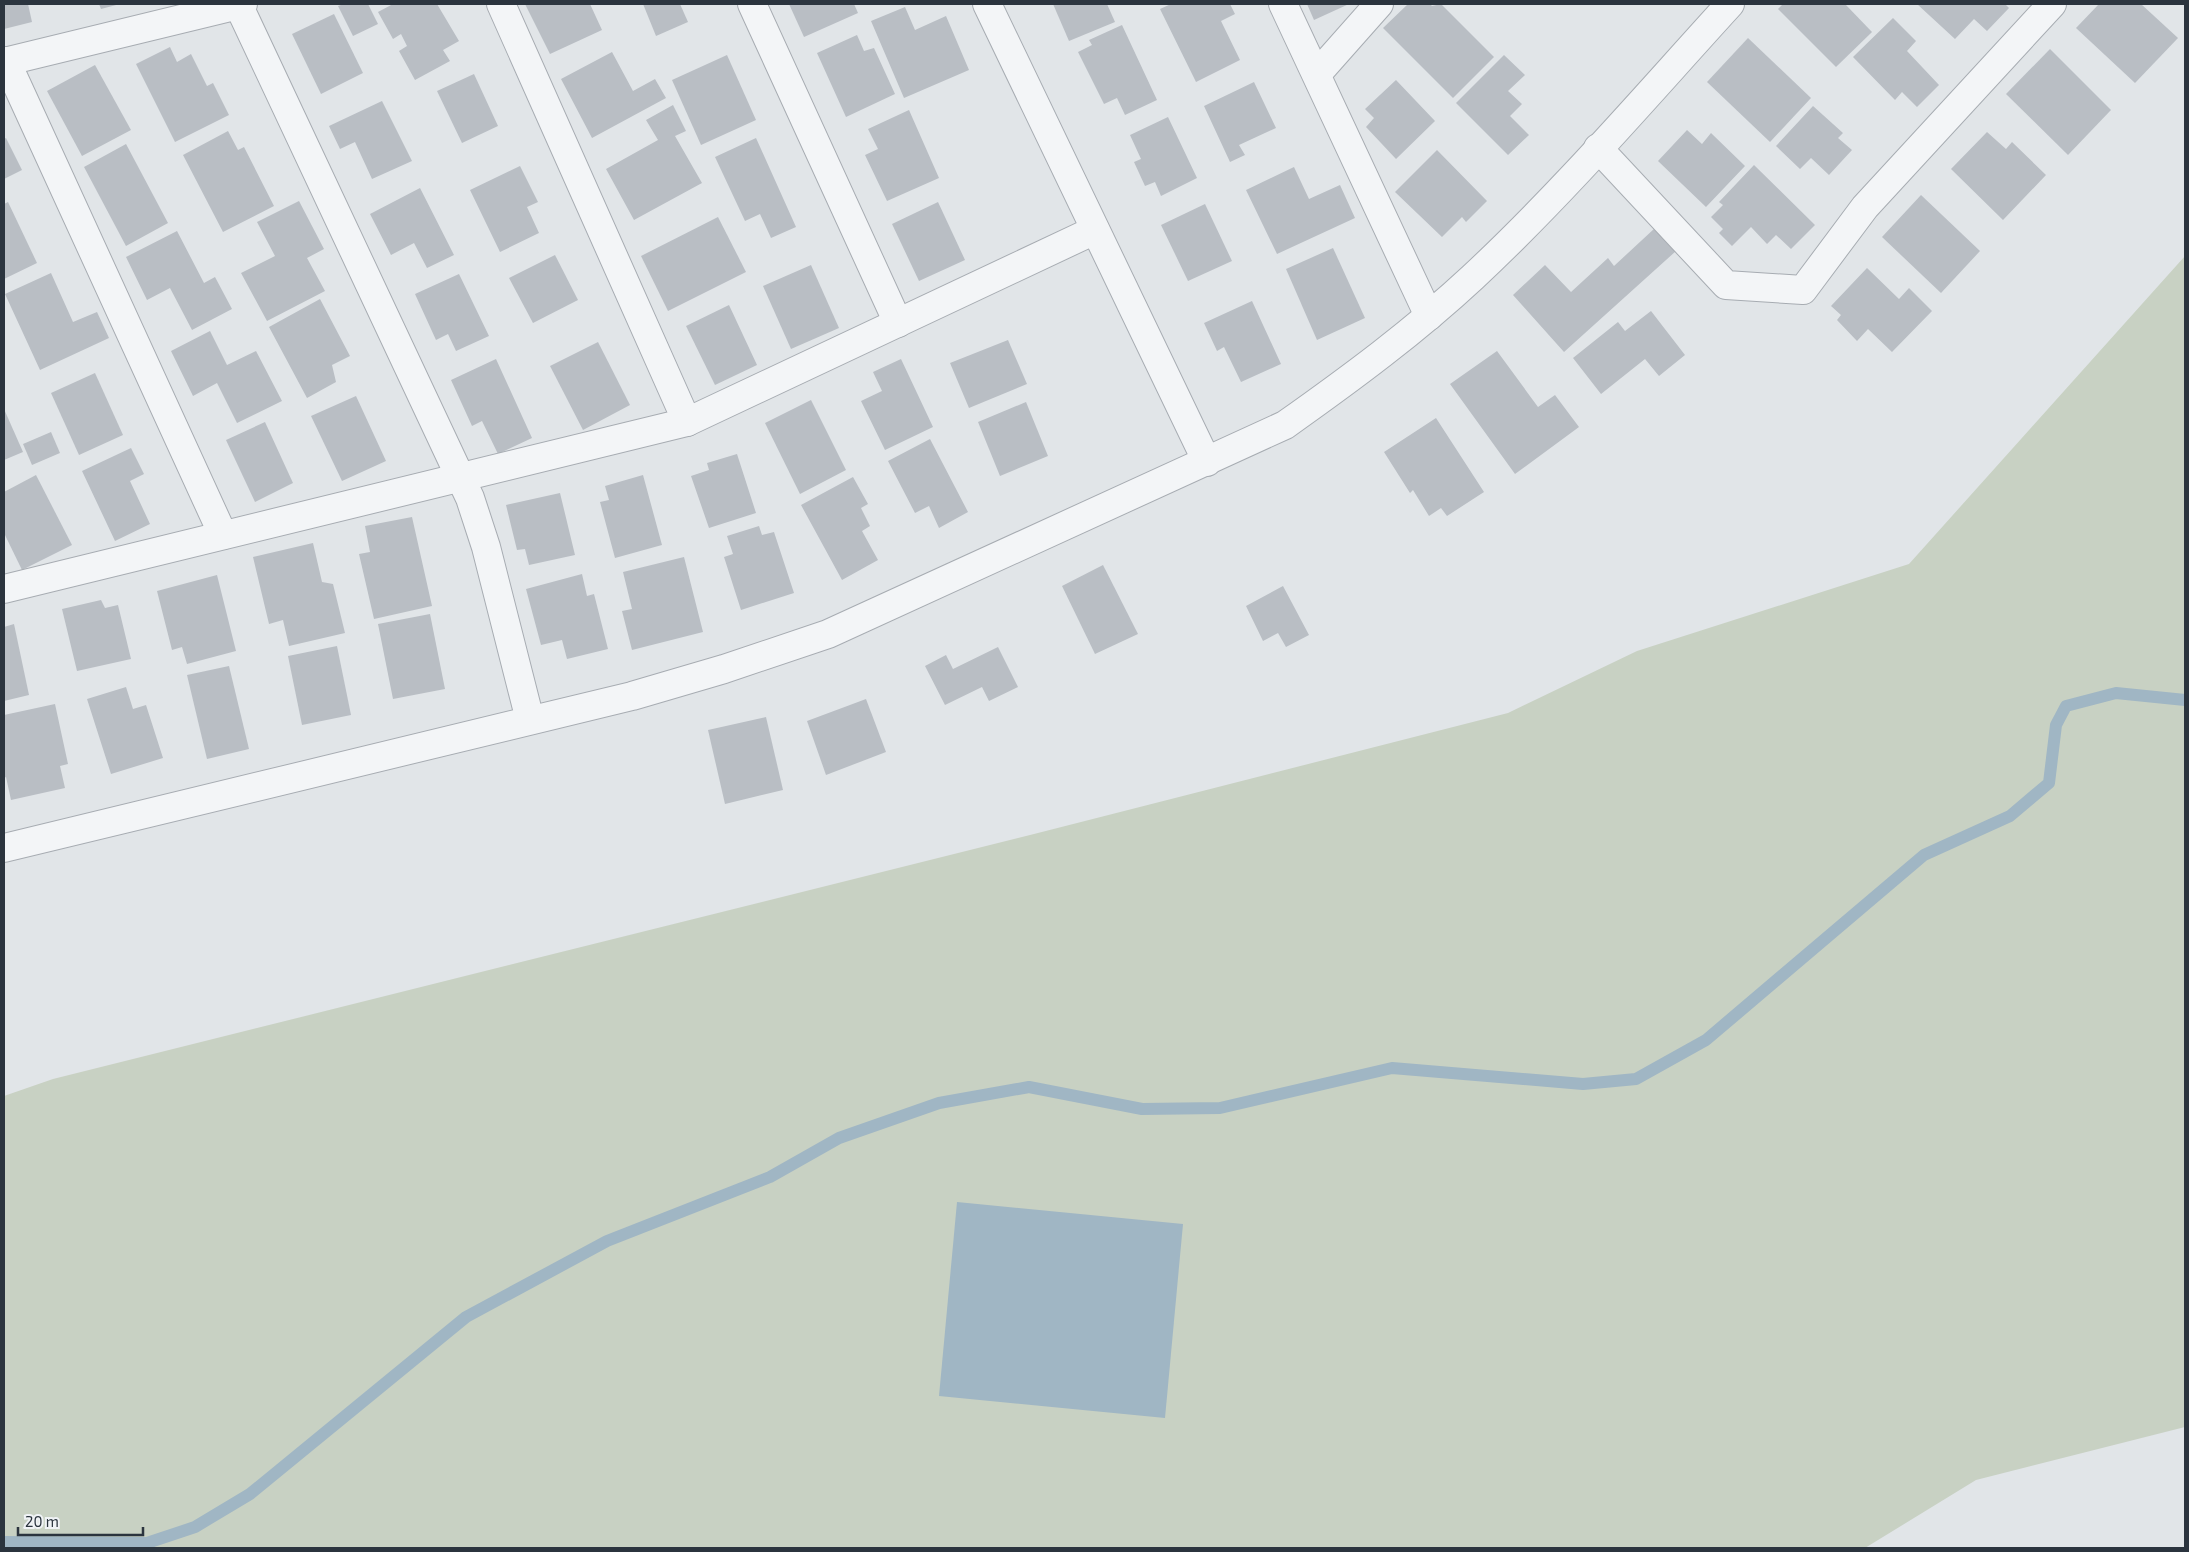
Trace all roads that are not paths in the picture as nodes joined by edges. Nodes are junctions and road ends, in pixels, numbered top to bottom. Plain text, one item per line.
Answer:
1 (240, 4) edge
2 (501, 4) edge
3 (752, 4) edge
4 (987, 4) edge
5 (1283, 4) edge
6 (1379, 4) edge
7 (1730, 4) edge
8 (2052, 4) edge
9 (5, 61) edge
10 (1317, 74) junction
11 (1598, 148) junction
12 (1095, 230) junction
13 (1428, 316) junction
14 (898, 324) junction
15 (687, 422) junction
16 (1207, 462) junction
17 (461, 477) junction
18 (223, 535) junction
19 (4, 589) edge
20 (530, 720) junction
21 (4, 848) edge

1 - 9 street
1 - 17 street
2 - 15 street
3 - 14 street
4 - 12 street
5 - 10 street
6 - 10 street
7 - 11 street
8 - 11 street
9 - 18 street
10 - 13 street
11 - 13 street
12 - 14 street
12 - 16 street
13 - 16 street
14 - 15 street
15 - 17 street
16 - 20 street
17 - 18 street
17 - 20 street
18 - 19 street
20 - 21 street

